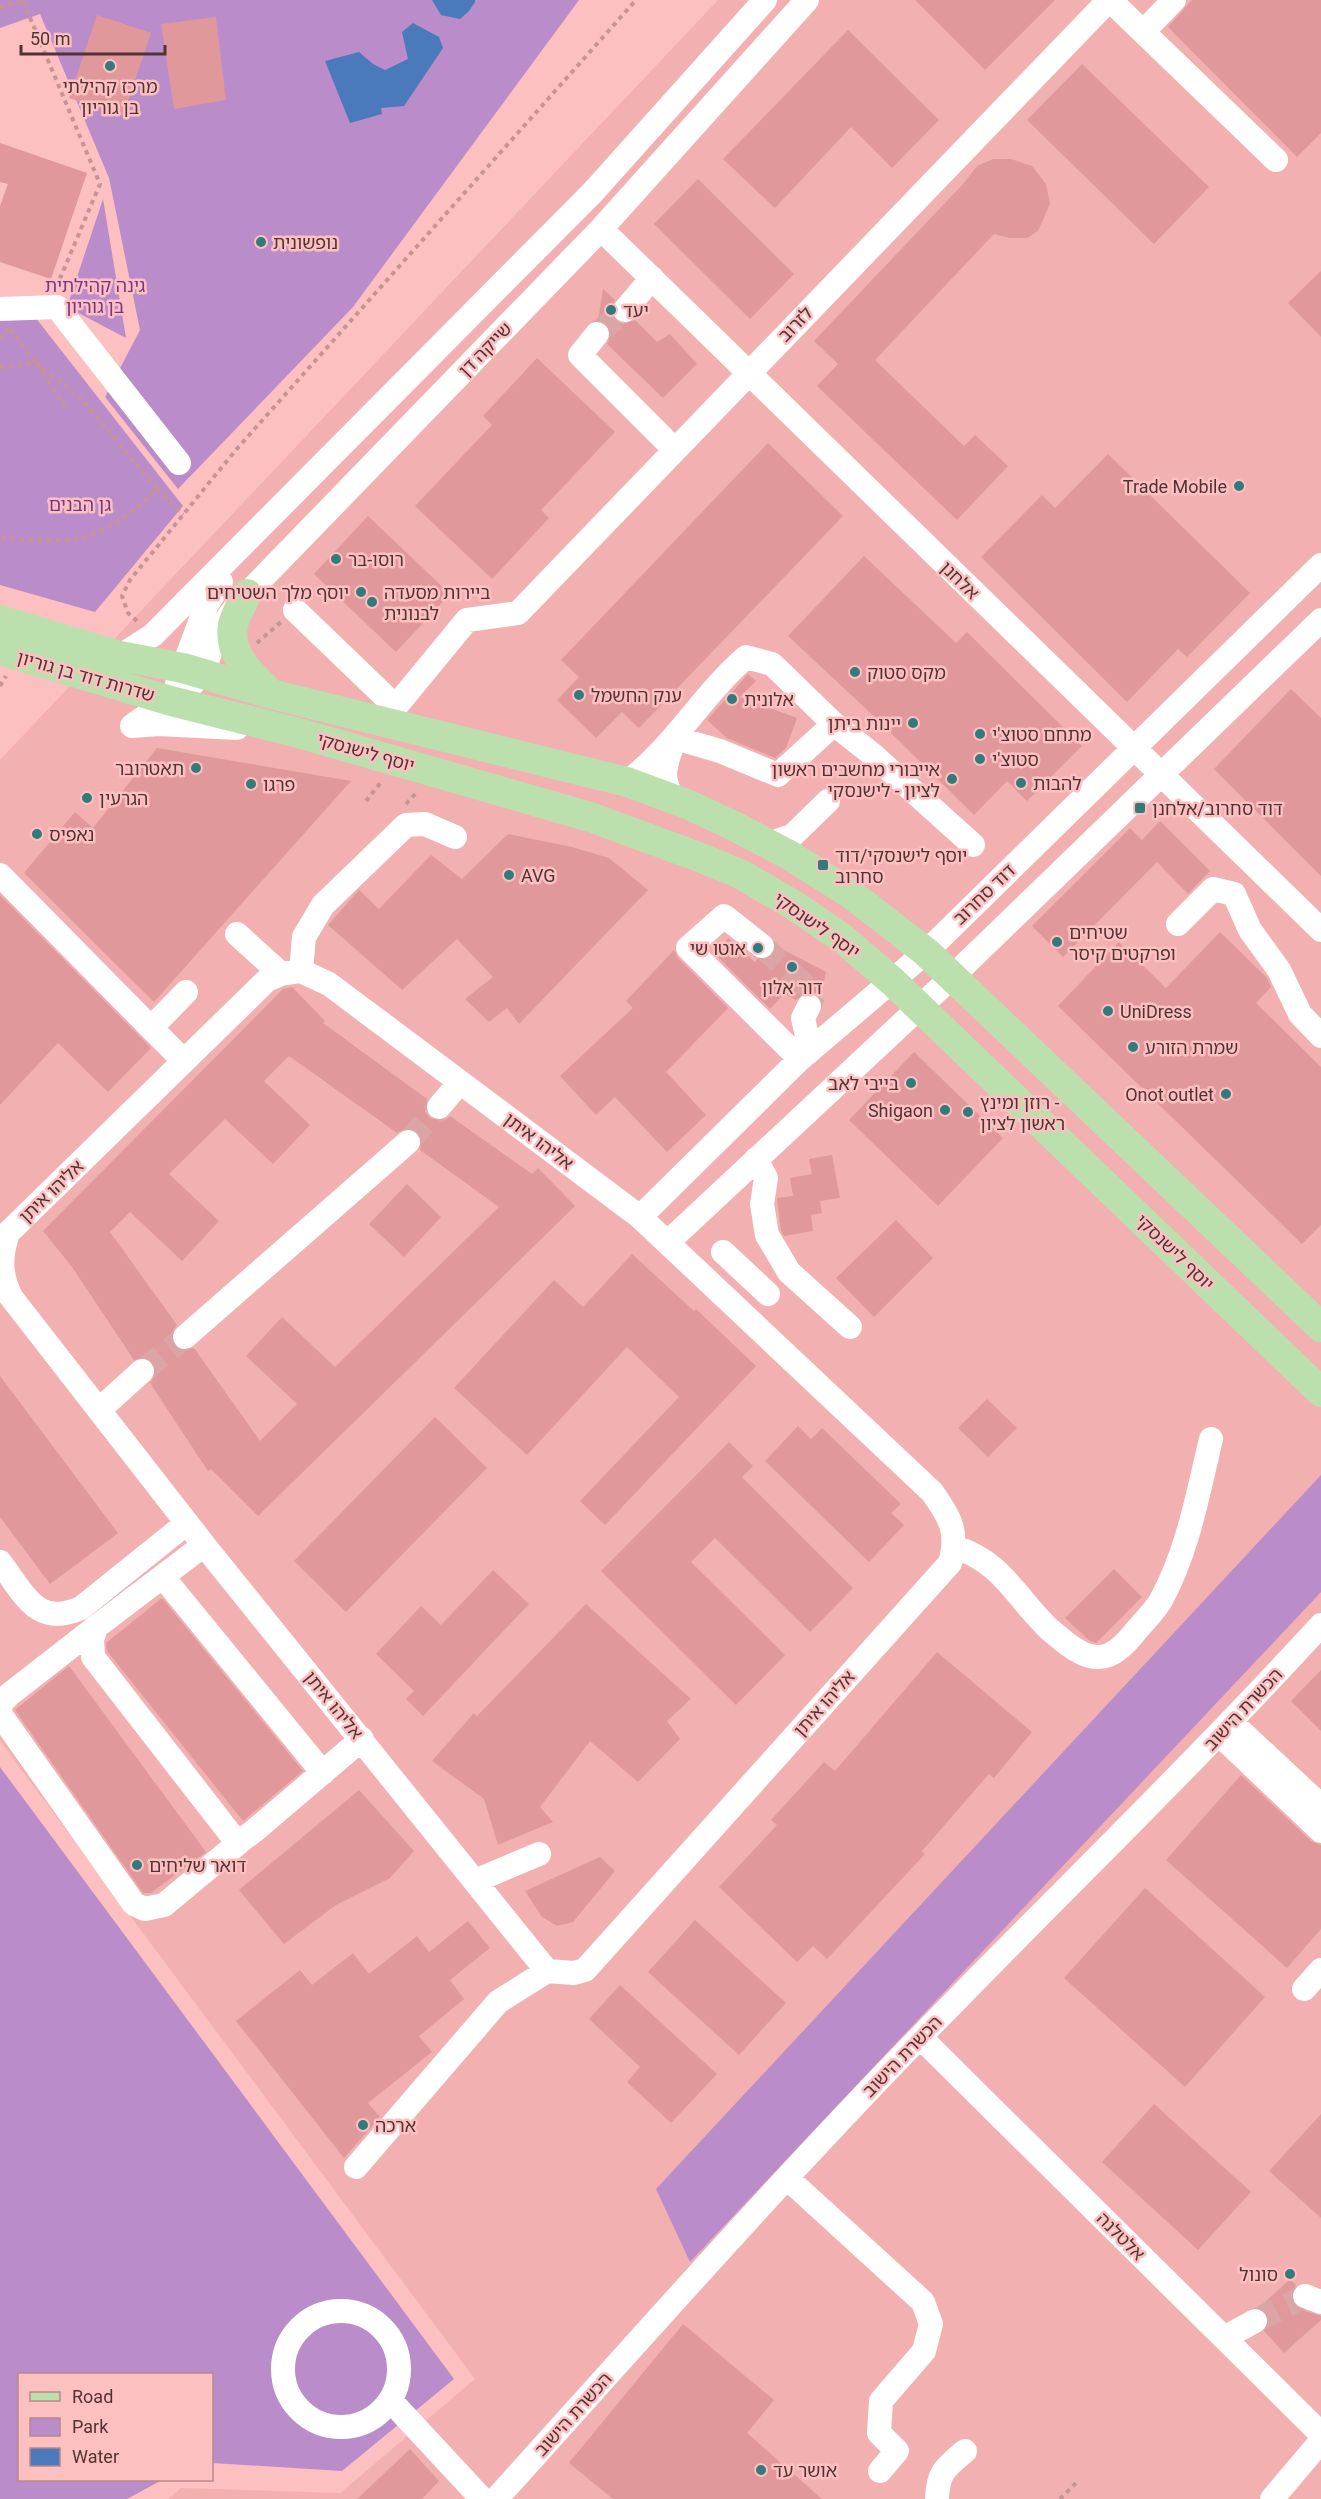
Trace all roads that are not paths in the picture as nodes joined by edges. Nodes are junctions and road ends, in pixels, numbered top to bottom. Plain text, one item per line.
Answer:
1 (765, 0) edge
2 (807, 0) edge
3 (1109, 0) edge
4 (1174, 0) edge
5 (1143, 32) junction
6 (1276, 160) dead end
7 (601, 229) junction
8 (652, 278) junction
9 (0, 309) edge
10 (625, 310) tunnel mouth
11 (597, 334) tunnel mouth
12 (748, 373) junction
13 (675, 450) junction
14 (178, 463) dead end
15 (248, 542) junction
16 (1321, 565) edge
17 (247, 594) junction
18 (296, 610) dead end
19 (0, 620) edge
20 (1321, 620) edge
21 (0, 650) edge
22 (120, 656) junction
23 (192, 670) junction
24 (271, 694) junction
25 (171, 701) junction
26 (389, 715) junction
27 (834, 724) junction
28 (295, 732) junction
29 (675, 738) junction
30 (1132, 748) junction
31 (1162, 775) junction
32 (627, 782) junction
33 (674, 800) junction
34 (828, 801) dead end
35 (807, 822) junction
36 (455, 837) dead end
37 (768, 844) junction
38 (973, 845) dead end
39 (800, 862) junction
40 (1257, 867) junction
41 (0, 875) edge
42 (1238, 903) junction
43 (1178, 924) dead end
44 (1321, 930) edge
45 (237, 934) dead end
46 (762, 946) tunnel mouth
47 (926, 951) junction
48 (291, 972) junction
49 (952, 977) junction
50 (892, 981) junction
51 (186, 992) dead end
52 (810, 1006) tunnel mouth
53 (919, 1007) junction
54 (151, 1028) junction
55 (1321, 1036) edge
56 (805, 1055) junction
57 (184, 1061) junction
58 (460, 1082) junction
59 (439, 1107) tunnel mouth
60 (408, 1142) tunnel mouth
61 (756, 1159) junction
62 (640, 1217) junction
63 (668, 1242) junction
64 (723, 1252) dead end
65 (789, 1272) junction
66 (3, 1290) edge
67 (768, 1294) junction
68 (747, 1317) junction
69 (850, 1326) dead end
70 (1321, 1327) edge
71 (185, 1336) tunnel mouth
72 (142, 1371) tunnel mouth
73 (1321, 1392) edge
74 (99, 1410) junction
75 (1211, 1439) dead end
76 (196, 1534) junction
77 (954, 1547) junction
78 (0, 1562) edge
79 (163, 1577) junction
80 (1321, 1625) edge
81 (96, 1627) junction
82 (0, 1713) edge
83 (1226, 1729) junction
84 (367, 1746) junction
85 (323, 1773) junction
86 (1321, 1806) edge
87 (1321, 1831) edge
88 (242, 1840) junction
89 (539, 1854) dead end
90 (475, 1881) junction
91 (1321, 1970) edge
92 (547, 1971) junction
93 (1304, 1989) dead end
94 (920, 2037) junction
95 (356, 2167) dead end
96 (787, 2178) junction
97 (1255, 2321) tunnel mouth
98 (1224, 2338) junction
99 (391, 2401) junction
100 (1321, 2434) edge
101 (1321, 2441) edge
102 (965, 2451) dead end
103 (880, 2471) dead end
104 (482, 2499) edge
105 (496, 2499) edge
106 (937, 2499) edge
107 (1272, 2499) edge

1 - 15 street, שייקה דן
2 - 7 street, שייקה דן
3 - 5 street
3 - 12 street, לזרוב
4 - 5 street
5 - 6 street
7 - 8 street, אלחנן
7 - 17 street, שייקה דן
8 - 10 street
8 - 12 street, אלחנן
9 - 14 street
11 - 13 street
12 - 13 street, לזרוב
12 - 30 street, אלחנן
13 - 26 street, לזרוב
15 - 22 street, שייקה דן
15 - 23 street
16 - 30 street, דוד סחרוב
17 - 23 street, שייקה דן
17 - 24 main road
18 - 26 street
19 - 22 main road, שדרות דוד בן גוריון
20 - 31 street, דוד סחרוב
21 - 25 main road, שדרות דוד בן גוריון
22 - 23 main road, שדרות דוד בן גוריון
23 - 24 main road, יוסף לישנסקי
23 - 25 street
24 - 26 main road, יוסף לישנסקי
25 - 28 main road, יוסף לישנסקי
25 - 28 street
26 - 32 main road, יוסף לישנסקי
27 - 29 street
27 - 29 street
27 - 38 street
28 - 50 main road, יוסף לישנסקי
29 - 32 street
29 - 33 street
30 - 31 street, אלחנן
30 - 47 street, דוד סחרוב
31 - 40 street, אלחנן
31 - 49 street, דוד סחרוב
32 - 33 main road, יוסף לישנסקי
33 - 37 main road, יוסף לישנסקי
34 - 35 street
35 - 37 street
35 - 39 street
36 - 48 street
37 - 39 main road, יוסף לישנסקי
39 - 47 main road, יוסף לישנסקי
40 - 42 street
40 - 44 street, אלחנן
41 - 54 street
42 - 43 street
42 - 55 street
45 - 48 street
46 - 56 street
47 - 49 main road, יוסף לישנסקי
47 - 50 street, דוד סחרוב
48 - 57 street, אליהו איתן
48 - 58 street, אליהו איתן
49 - 53 street, דוד סחרוב
49 - 70 main road, יוסף לישנסקי
50 - 53 main road, יוסף לישנסקי
50 - 56 street, דוד סחרוב
51 - 54 street
52 - 56 street
53 - 61 street, דוד סחרוב
53 - 73 main road, יוסף לישנסקי
54 - 57 street
56 - 62 street, דוד סחרוב
57 - 66 street, אליהו איתן
58 - 59 street
58 - 62 street, אליהו איתן
60 - 71 street
61 - 63 street, דוד סחרוב
61 - 65 street
62 - 63 street, אליהו איתן
63 - 68 street, אליהו איתן
64 - 67 street
65 - 67 street
65 - 69 street
66 - 74 street, אליהו איתן
67 - 68 street
68 - 77 street, אליהו איתן
72 - 74 street
74 - 76 street, אליהו איתן
75 - 77 street
76 - 78 street
76 - 79 street
76 - 84 street, אליהו איתן
76 - 84 street
77 - 92 street, אליהו איתן
79 - 81 street
79 - 85 street
80 - 83 street, הכשרת הישוב
81 - 82 street
81 - 88 street
82 - 88 street
83 - 86 street
83 - 87 street
83 - 94 street, הכשרת הישוב
84 - 85 street
84 - 90 street, אליהו איתן
85 - 88 street
89 - 90 street
90 - 92 street, אליהו איתן
91 - 93 street
92 - 95 street
94 - 96 street, הכשרת הישוב
94 - 98 street, אלטלנה
96 - 103 street
96 - 105 street, הכשרת הישוב
97 - 98 street
98 - 100 street, אלטלנה
99 - 99 street
99 - 104 street
101 - 107 street
102 - 106 street

